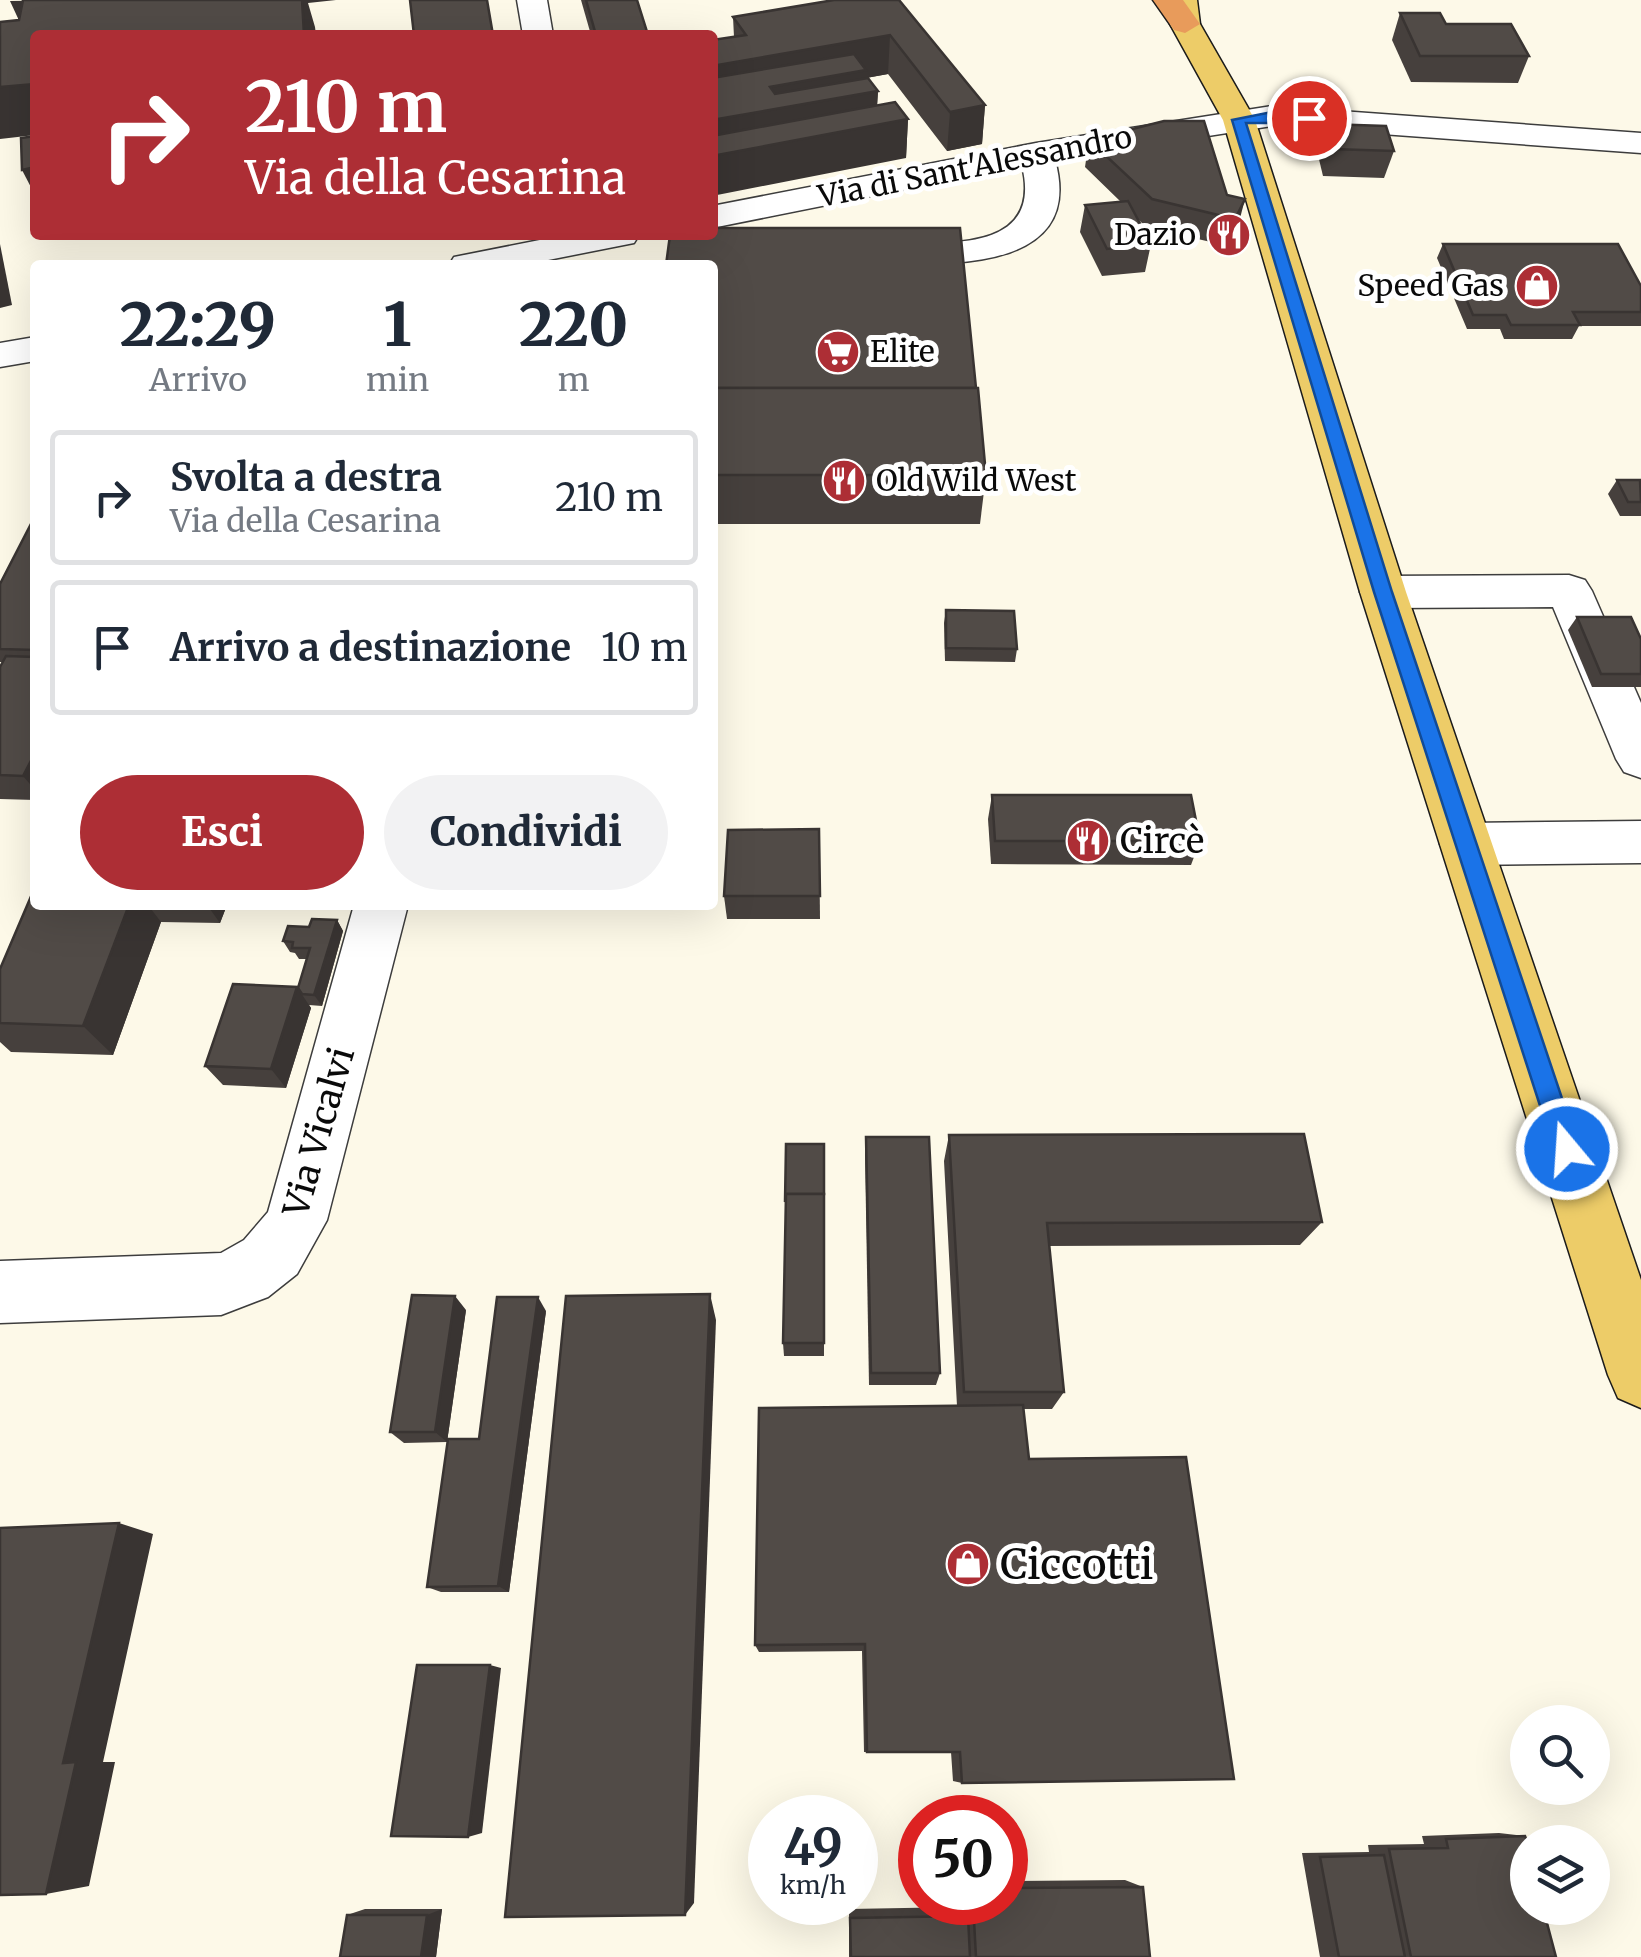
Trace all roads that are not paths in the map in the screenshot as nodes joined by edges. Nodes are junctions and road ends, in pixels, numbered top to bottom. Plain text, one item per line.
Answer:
1 (532, 0) edge
2 (1182, 6) edge
3 (537, 30) edge
4 (1238, 120) junction
5 (1641, 142) edge
6 (1036, 153) junction
7 (718, 216) edge
8 (597, 240) edge
9 (555, 249) edge
10 (848, 254) edge
11 (495, 260) edge
12 (30, 349) edge
13 (0, 355) edge
14 (1383, 592) junction
15 (1641, 759) edge
16 (1641, 842) edge
17 (1466, 844) junction
18 (380, 910) edge
19 (0, 1292) edge
20 (1641, 1374) edge

1 - 3 street
2 - 4 main road
4 - 5 street, Via di Sant'Alessandro
4 - 6 street, Via di Sant'Alessandro
4 - 14 main road
6 - 7 street, Via di Sant'Alessandro
6 - 10 street
8 - 9 street
9 - 11 street
12 - 13 street
14 - 15 street
14 - 17 main road
16 - 17 street
17 - 20 main road
18 - 19 street, Via Vicalvi

